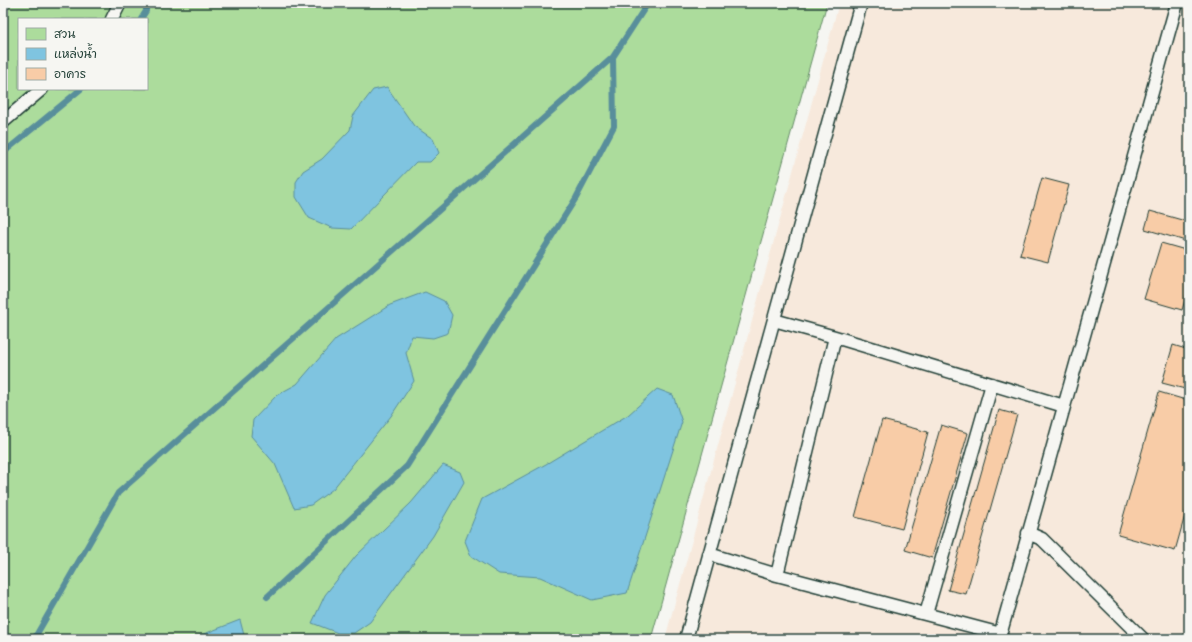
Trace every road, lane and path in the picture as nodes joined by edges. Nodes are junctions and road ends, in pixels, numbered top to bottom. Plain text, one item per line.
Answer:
1 (120, 3) edge
2 (861, 3) edge
3 (1177, 3) edge
4 (112, 18) edge
5 (41, 90) edge
6 (3, 122) edge
7 (774, 320) junction
8 (835, 337) junction
9 (992, 384) junction
10 (1064, 406) junction
11 (1028, 533) junction
12 (709, 554) junction
13 (777, 575) junction
14 (926, 614) junction
15 (1000, 637) edge
16 (686, 639) edge
17 (1142, 639) edge

1 - 4 lane
2 - 7 lane
3 - 10 lane
5 - 6 lane
7 - 8 lane
7 - 12 lane
8 - 9 lane
8 - 13 lane
9 - 10 lane
9 - 14 lane
10 - 11 lane
11 - 15 lane
11 - 17 lane
12 - 13 lane
12 - 16 lane
13 - 14 lane
14 - 15 lane

